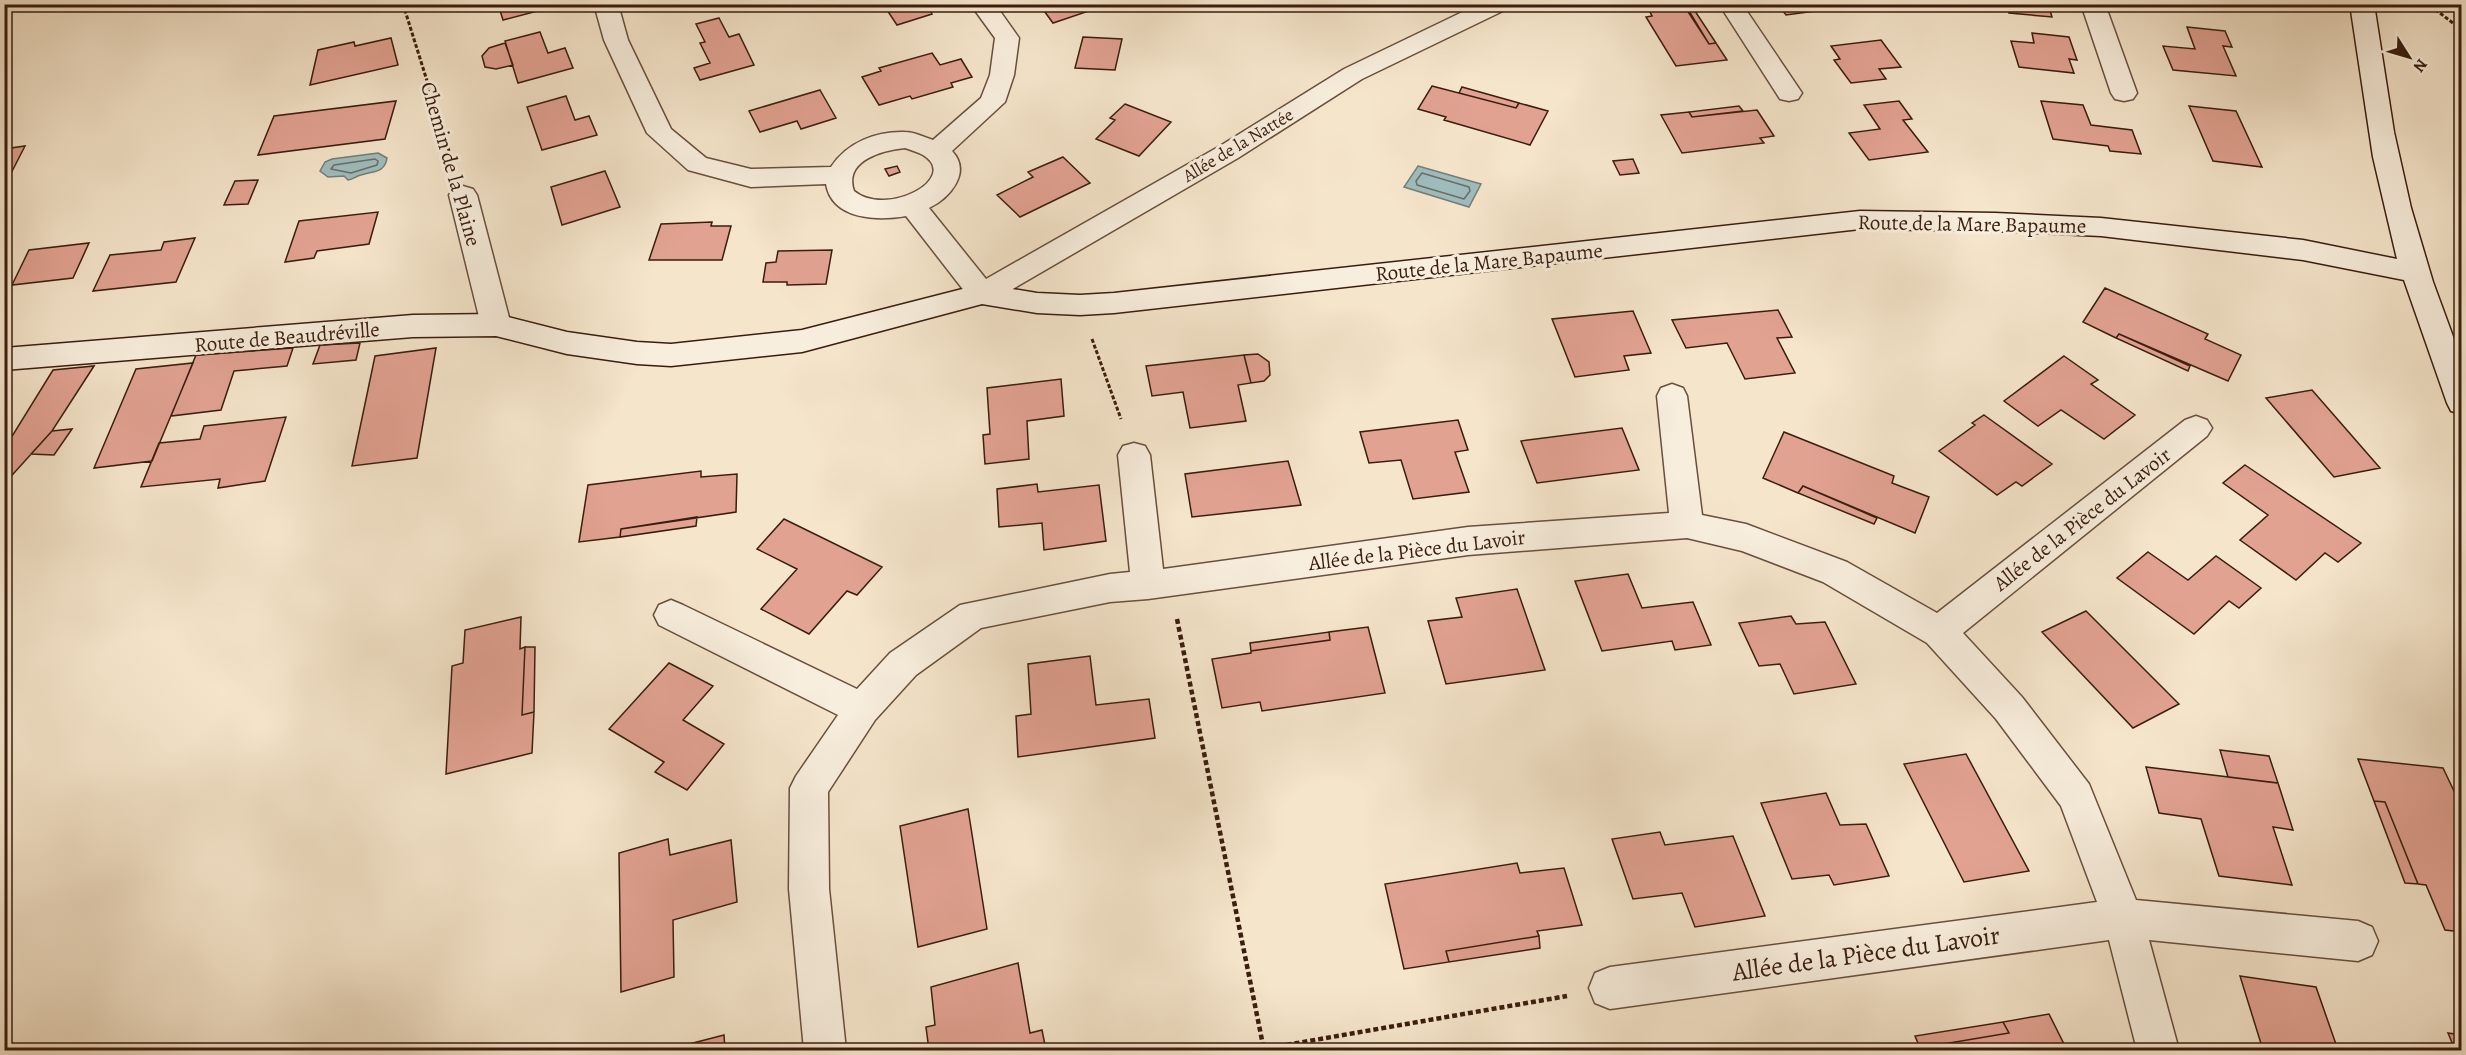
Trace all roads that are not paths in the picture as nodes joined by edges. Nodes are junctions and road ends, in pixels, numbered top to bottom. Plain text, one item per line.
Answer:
1 (606, 4) edge
2 (1499, 4) edge
3 (1730, 4) edge
4 (2093, 4) edge
5 (2362, 4) edge
6 (983, 5) edge
7 (1789, 93) dead end
8 (2124, 93) dead end
9 (937, 150) junction
10 (839, 175) junction
11 (463, 195) road end
12 (913, 206) junction
13 (2415, 272) junction
14 (982, 294) junction
15 (496, 325) junction
16 (567, 343) joint
17 (4, 359) edge
18 (1672, 396) dead end
19 (2462, 404) edge
20 (2196, 428) dead end
21 (1134, 455) road end
22 (1687, 525) junction
23 (1159, 583) junction
24 (671, 615) dead end
25 (1939, 632) junction
26 (862, 709) junction
27 (2123, 918) junction
28 (2358, 941) dead end
29 (1610, 988) road end
30 (825, 1050) edge
31 (2158, 1050) edge

1 - 10 street
2 - 14 street, Allée de la Nattée
3 - 7 street
4 - 8 street
5 - 13 street
6 - 9 street
9 - 10 street
9 - 12 street
10 - 12 street
11 - 15 street, Chemin de la Plaine
12 - 14 street
13 - 14 street, Route de la Mare Bapaume
13 - 19 street
14 - 16 street, Route de la Mare Bapaume
15 - 16 street, Route de Beaudréville
15 - 17 street, Route de Beaudréville
18 - 22 street
20 - 25 street, Allée de la Pièce du Lavoir
21 - 23 street
22 - 23 street, Allée de la Pièce du Lavoir
22 - 25 street, Allée de la Pièce du Lavoir
23 - 26 street, Allée de la Pièce du Lavoir
24 - 26 street
25 - 27 street, Allée de la Pièce du Lavoir
26 - 30 street, Allée de la Pièce du Lavoir
27 - 28 street, Allée de la Pièce du Lavoir
27 - 29 street, Allée de la Pièce du Lavoir
27 - 31 street, Allée de la Pièce du Lavoir

